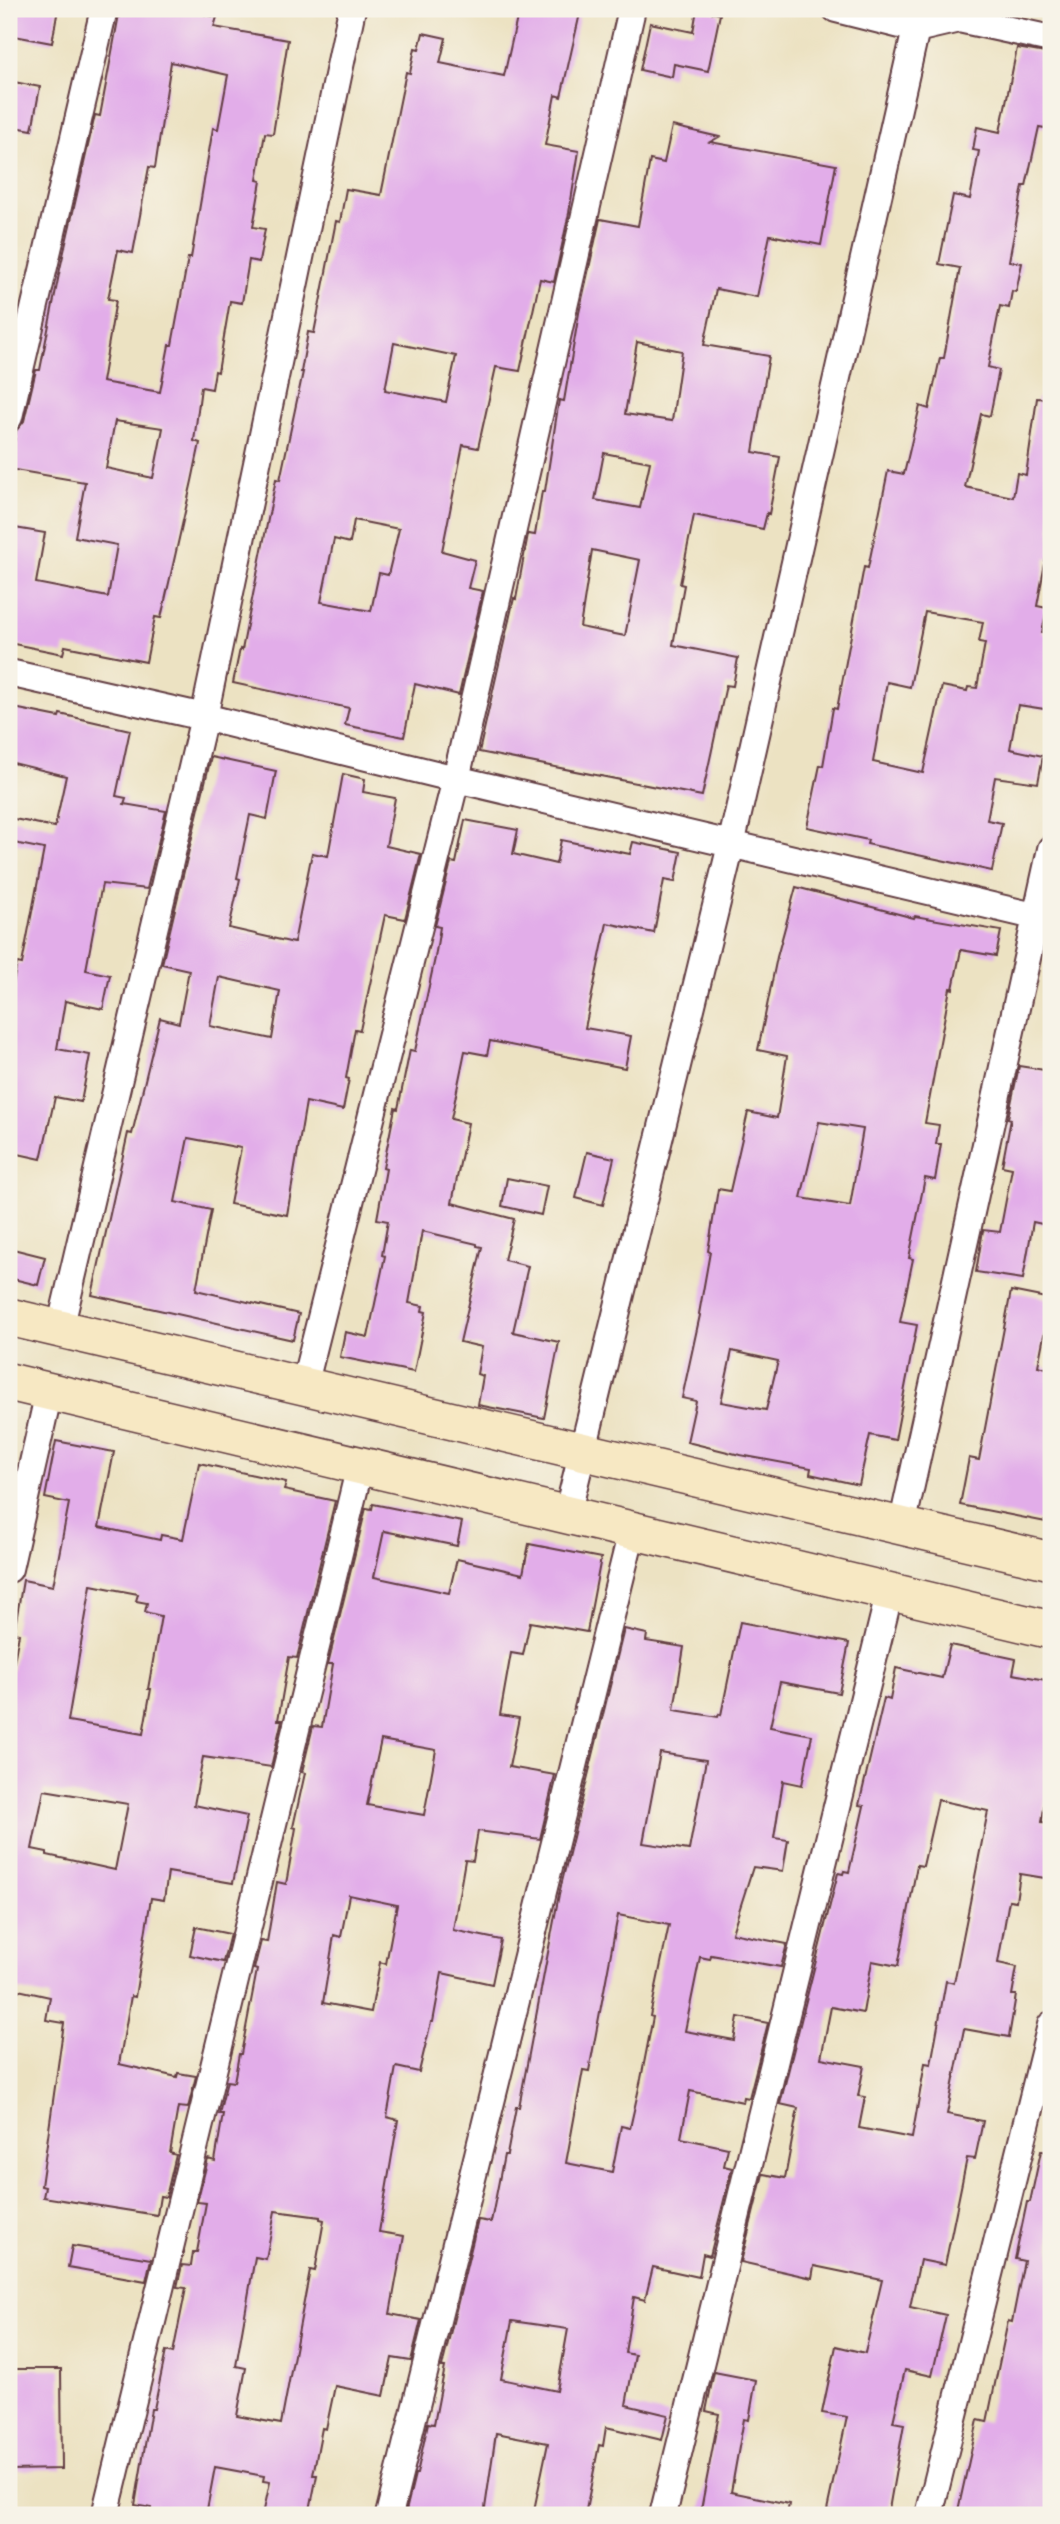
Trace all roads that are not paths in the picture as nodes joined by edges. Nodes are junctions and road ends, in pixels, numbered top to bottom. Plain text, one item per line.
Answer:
1 (104, 9) edge
2 (352, 9) edge
3 (632, 9) edge
4 (836, 9) edge
5 (961, 14) edge
6 (916, 29) junction
7 (1051, 39) edge
8 (9, 417) edge
9 (9, 673) edge
10 (204, 717) junction
11 (456, 779) junction
12 (731, 845) junction
13 (1051, 849) edge
14 (1044, 918) edge
15 (9, 1317) edge
16 (60, 1329) junction
17 (9, 1382) edge
18 (304, 1386) junction
19 (49, 1392) junction
20 (583, 1452) junction
21 (360, 1466) junction
22 (567, 1515) junction
23 (902, 1526) junction
24 (632, 1531) junction
25 (1051, 1561) edge
26 (9, 1569) edge
27 (890, 1591) junction
28 (1051, 1629) edge
29 (1051, 2025) edge
30 (105, 2515) edge
31 (389, 2515) edge
32 (663, 2515) edge
33 (929, 2515) edge

1 - 8 street
2 - 10 street
3 - 11 street
4 - 6 street
5 - 6 street
5 - 7 street
6 - 12 street
9 - 10 street
10 - 11 street
10 - 16 street
11 - 12 street
11 - 18 street
12 - 14 street
12 - 20 street
13 - 14 street
14 - 23 street
15 - 16 main road
16 - 18 main road
17 - 19 main road
18 - 20 main road
19 - 21 main road
19 - 26 street
20 - 22 street
20 - 23 main road
21 - 22 main road
21 - 30 street
22 - 24 main road
23 - 25 main road
24 - 27 main road
24 - 31 street
27 - 28 main road
27 - 32 street
29 - 33 street

